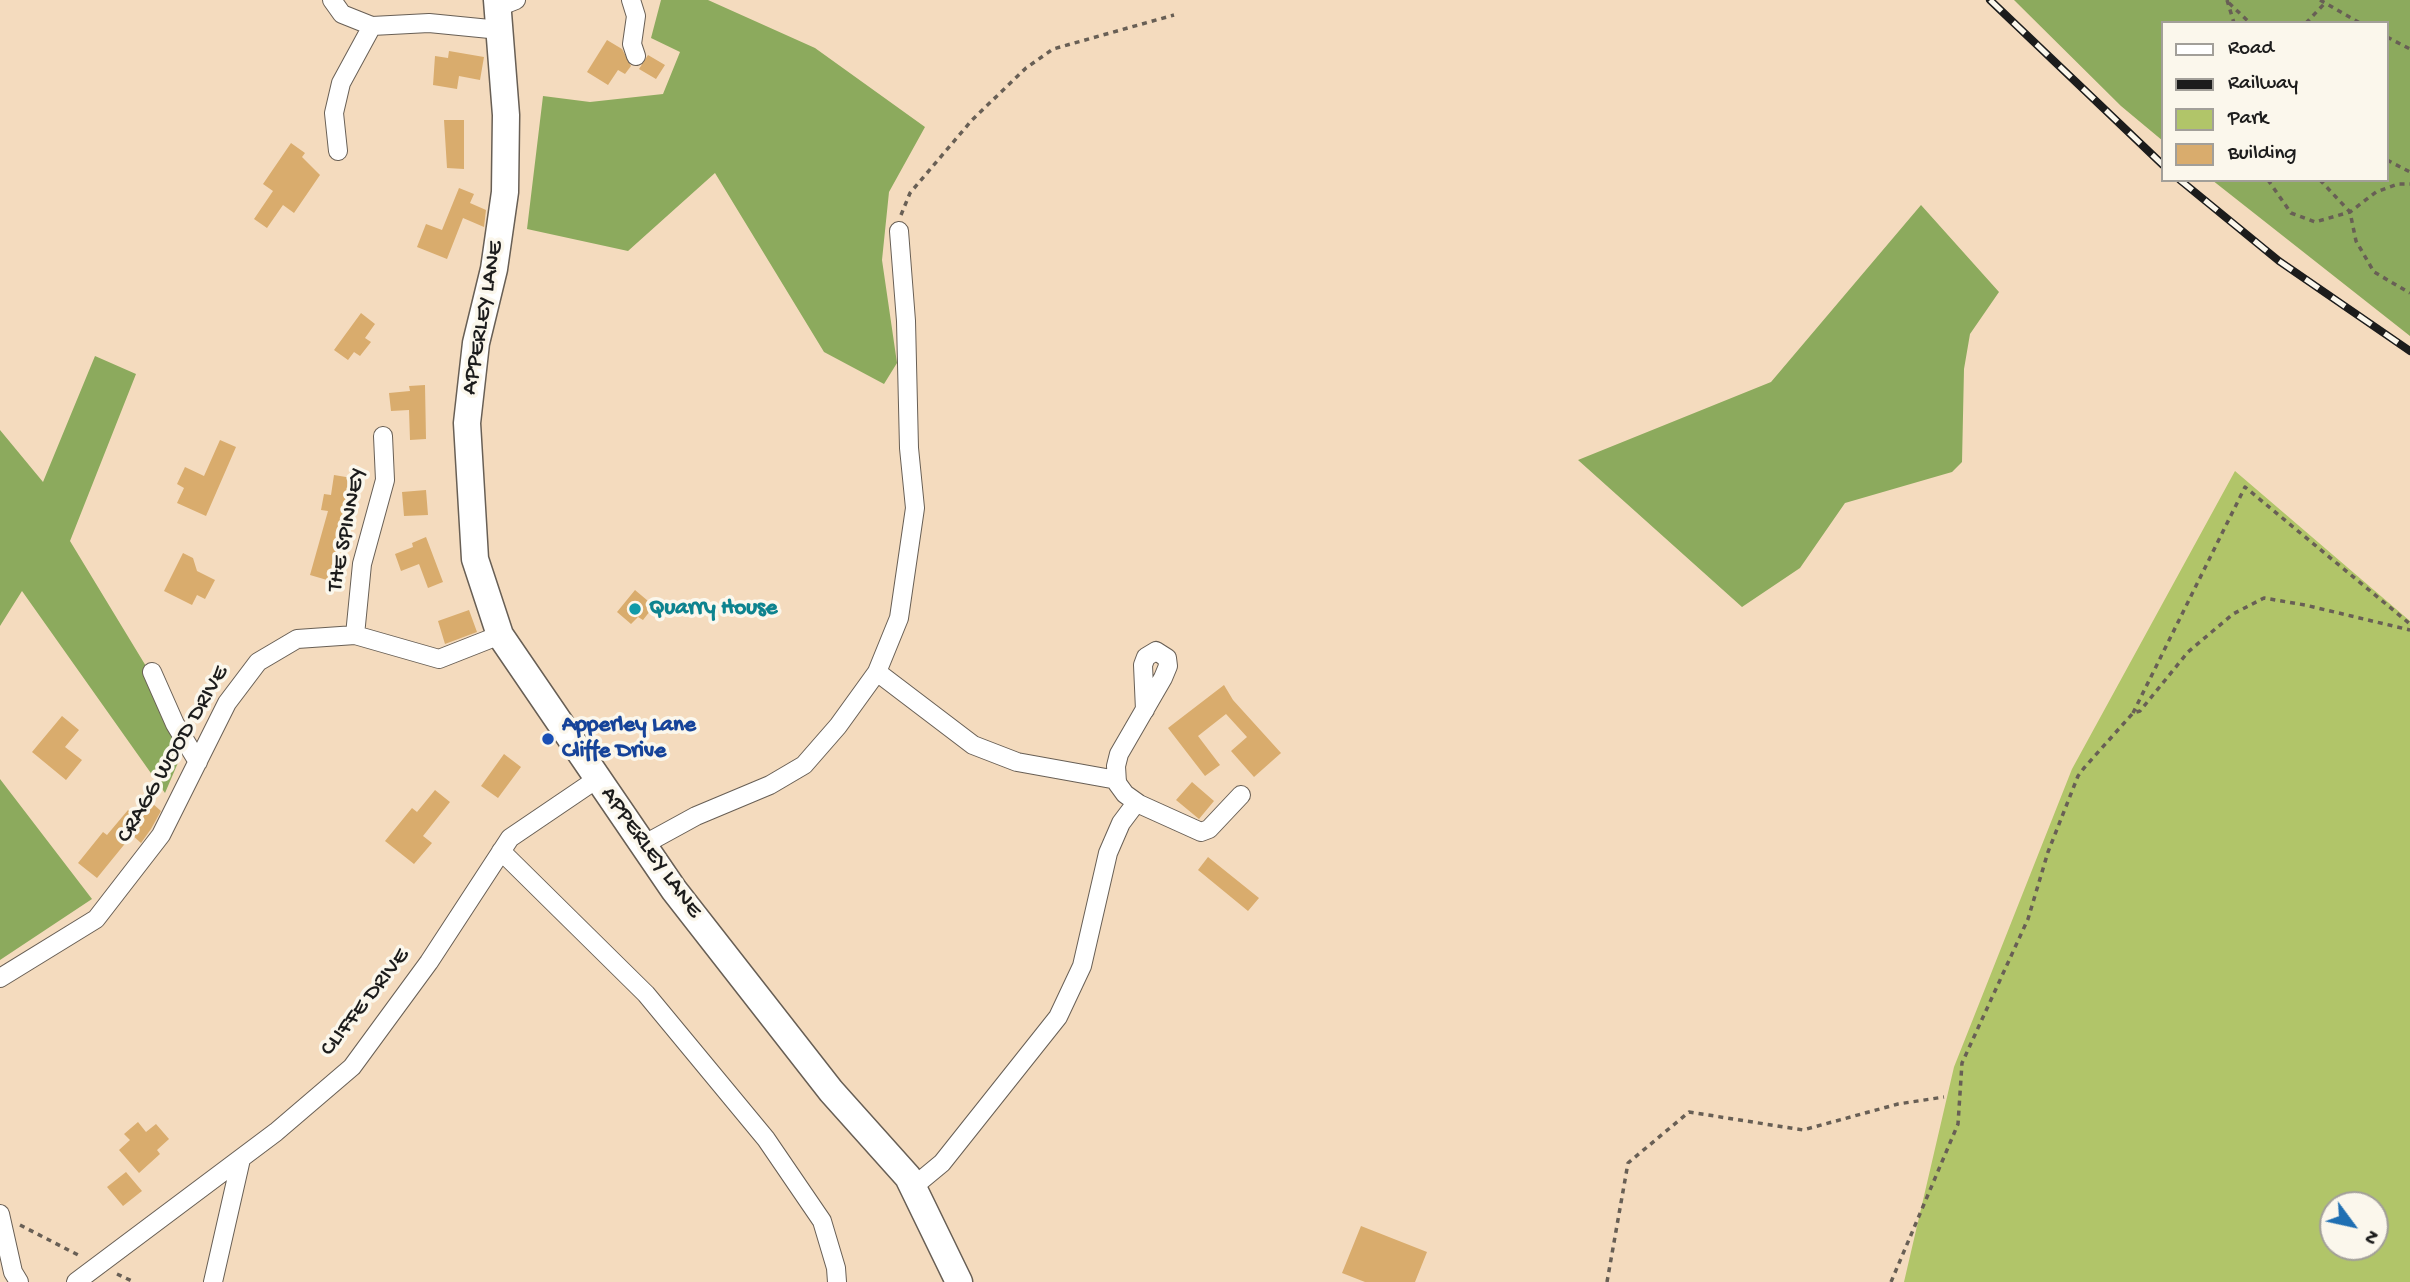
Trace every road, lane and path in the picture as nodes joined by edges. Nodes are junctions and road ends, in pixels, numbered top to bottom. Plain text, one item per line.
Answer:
1 (332, 0) edge
2 (631, 0) edge
3 (2320, 0) edge
4 (2228, 2) edge
5 (2325, 3) junction
6 (503, 9) edge
7 (1174, 15) dead end
8 (2233, 21) edge
9 (2248, 21) edge
10 (2308, 21) edge
11 (2356, 21) edge
12 (372, 26) junction
13 (2389, 38) edge
14 (2410, 49) edge
15 (636, 56) dead end
16 (338, 151) dead end
17 (2389, 161) edge
18 (2410, 172) edge
19 (2269, 182) edge
20 (2322, 182) edge
21 (2410, 184) edge
22 (2350, 212) junction
23 (899, 231) joint
24 (2410, 293) edge
25 (383, 436) dead end
26 (2410, 624) edge
27 (2410, 630) edge
28 (355, 635) junction
29 (500, 635) junction
30 (152, 672) dead end
31 (877, 672) junction
32 (1145, 710) dead end
33 (2133, 713) junction
34 (198, 762) junction
35 (597, 779) junction
36 (1117, 780) junction
37 (1241, 796) dead end
38 (1136, 803) junction
39 (643, 845) junction
40 (501, 851) junction
41 (0, 978) edge
42 (1944, 1097) dead end
43 (241, 1159) junction
44 (913, 1187) junction
45 (0, 1214) edge
46 (98, 1266) junction
47 (19, 1282) edge
48 (76, 1282) edge
49 (134, 1282) edge
50 (213, 1282) edge
51 (836, 1282) edge
52 (959, 1282) edge
53 (1607, 1282) edge
54 (1891, 1282) edge

1 - 12 street
2 - 15 street
3 - 5 path
4 - 8 path
4 - 9 path
5 - 10 path
5 - 11 path
6 - 12 street
6 - 29 highway, APPERLEY LANE
7 - 23 path
12 - 16 street
13 - 14 path
17 - 18 path
19 - 22 path
20 - 22 path
21 - 22 path
22 - 24 path
23 - 31 street
25 - 28 street, THE SPINNEY
26 - 33 path
27 - 33 path
28 - 29 street, CRAGG WOOD DRIVE
28 - 34 street, CRAGG WOOD DRIVE
29 - 35 highway, APPERLEY LANE
30 - 34 street
31 - 36 street
31 - 39 street
32 - 36 street
33 - 54 path
34 - 41 street, CRAGG WOOD DRIVE
35 - 39 highway, APPERLEY LANE
35 - 40 street, CLIFFE DRIVE
36 - 38 street
37 - 38 street
38 - 44 street
39 - 44 highway, APPERLEY LANE
40 - 43 street, CLIFFE DRIVE
40 - 51 street
42 - 53 path
43 - 46 street, CLIFFE DRIVE
43 - 50 street
44 - 52 highway, APPERLEY LANE
45 - 46 path
45 - 47 street
46 - 48 street, CLIFFE DRIVE
46 - 49 path

